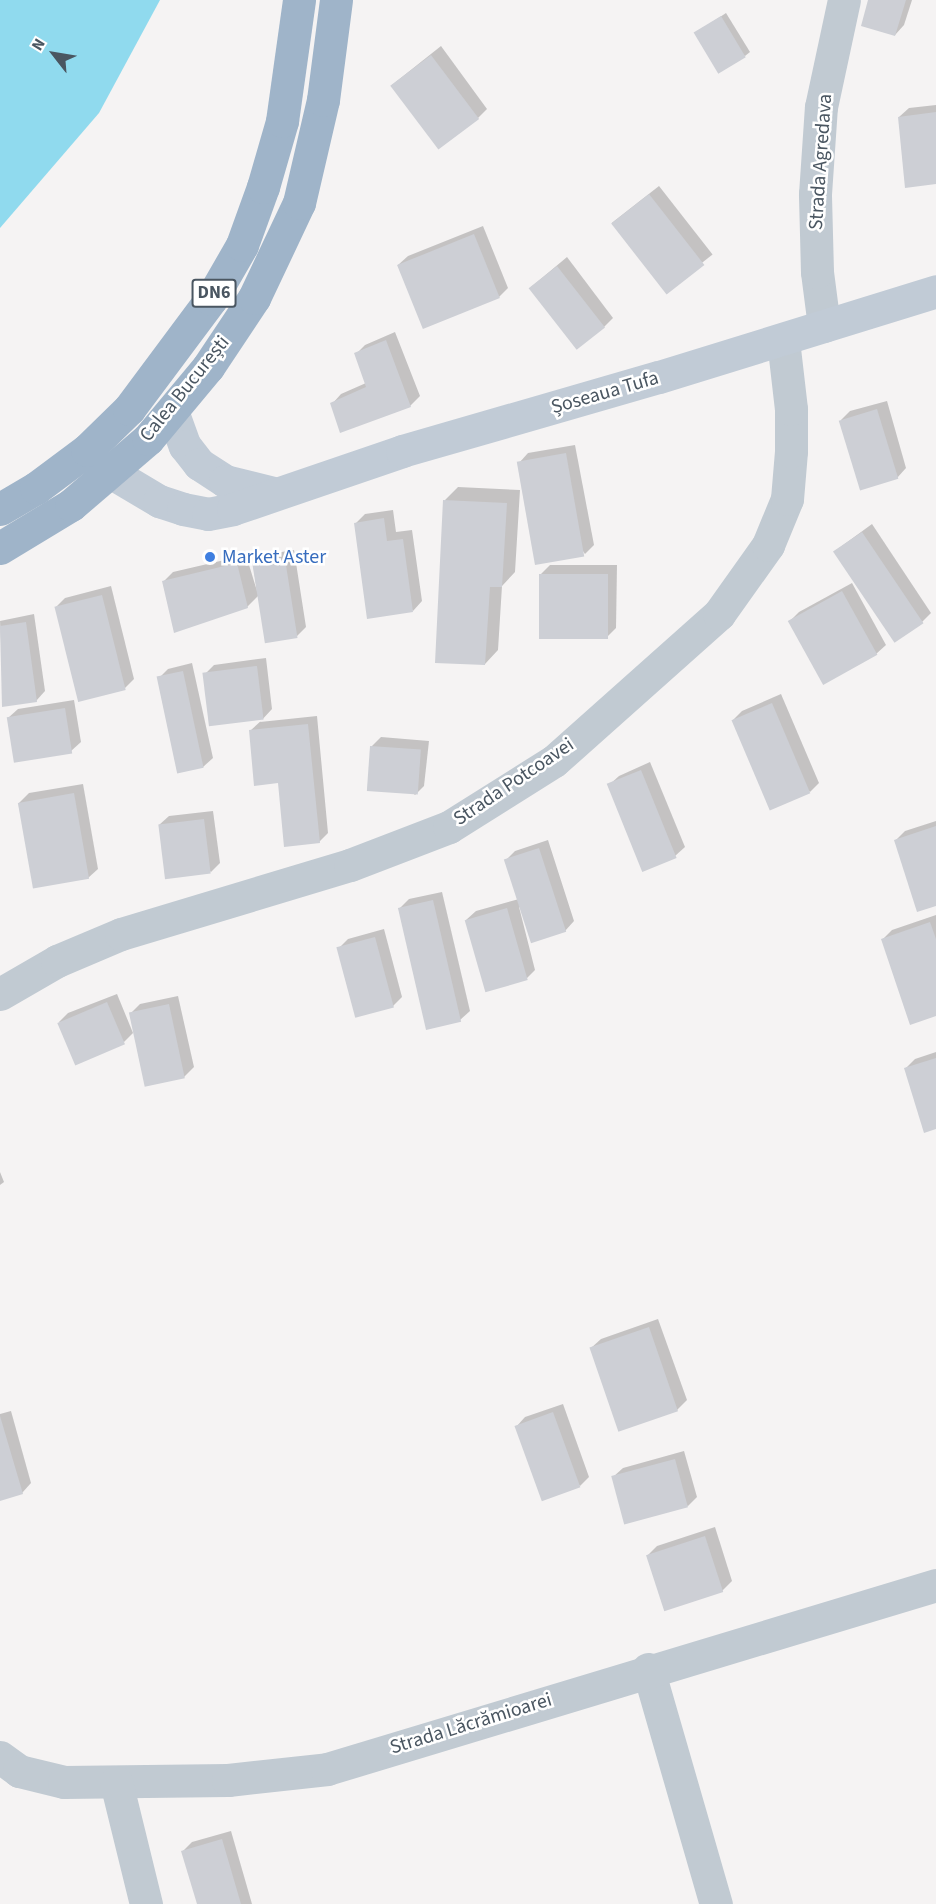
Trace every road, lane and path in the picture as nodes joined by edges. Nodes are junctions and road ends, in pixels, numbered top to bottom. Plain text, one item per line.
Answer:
1 (299, 0) edge
2 (336, 0) edge
3 (844, 0) edge
4 (936, 291) edge
5 (824, 326) junction
6 (783, 340) junction
7 (172, 411) junction
8 (112, 473) junction
9 (274, 493) junction
10 (0, 509) edge
11 (0, 548) edge
12 (0, 994) edge
13 (936, 1585) edge
14 (648, 1669) junction
15 (0, 1757) edge
16 (116, 1782) junction
17 (146, 1904) edge
18 (716, 1904) edge

1 - 10 highway, Calea București / DN6
2 - 7 highway, Calea București / DN6
3 - 5 street, Strada Agredava
4 - 5 main road, Șoseaua Tufa
5 - 6 main road, Șoseaua Tufa
6 - 9 main road, Șoseaua Tufa
6 - 12 street, Strada Potcoavei
7 - 8 highway, Calea București / DN6
7 - 9 main road
8 - 9 main road, Șoseaua Tufa
8 - 11 highway, Calea București / DN6
13 - 14 street, Strada Lăcrămioarei
14 - 16 street, Strada Lăcrămioarei
14 - 18 street
15 - 16 street, Strada Lăcrămioarei
16 - 17 street

